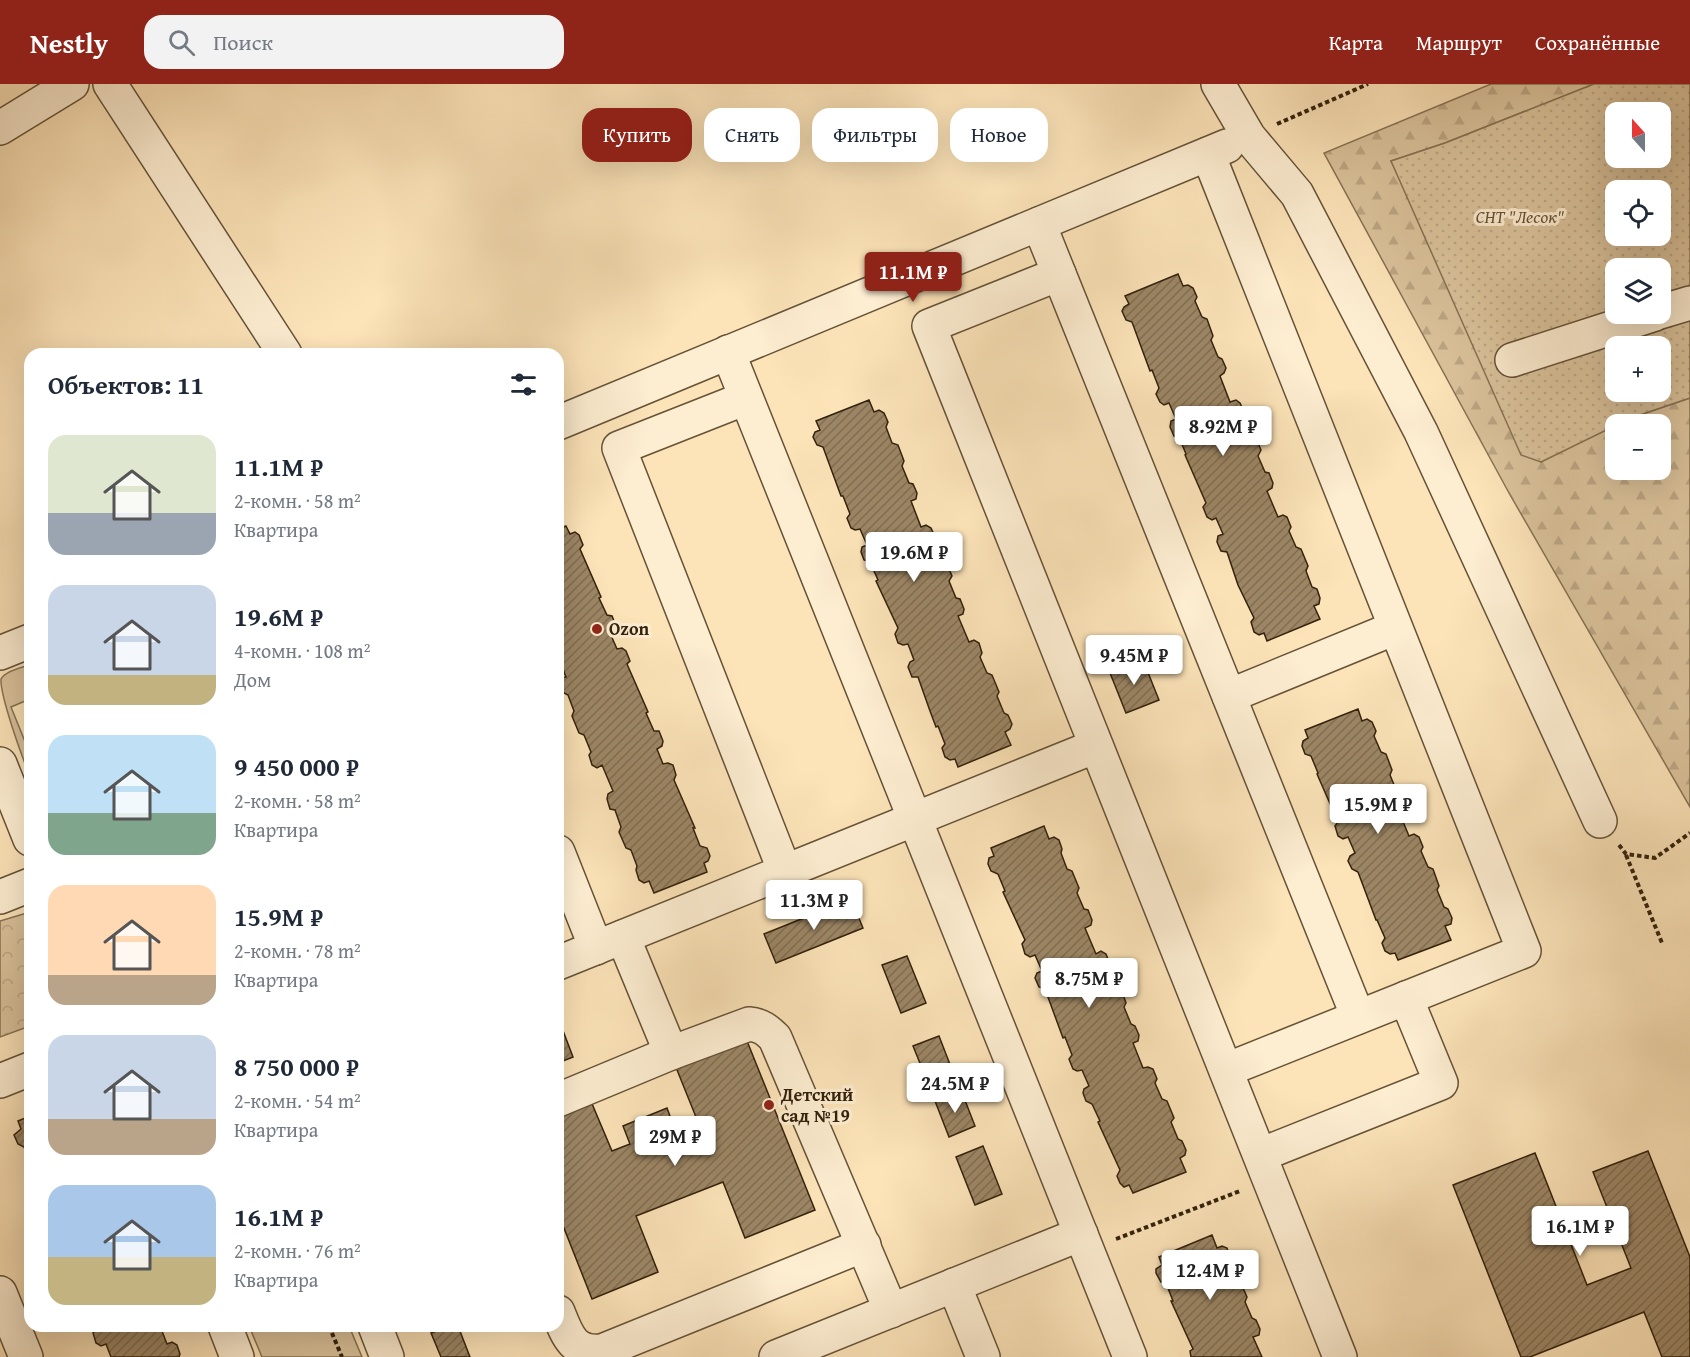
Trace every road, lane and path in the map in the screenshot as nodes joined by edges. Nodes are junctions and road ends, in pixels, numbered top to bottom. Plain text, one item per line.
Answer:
1 (72, 84) edge
2 (110, 84) edge
3 (1218, 84) edge
4 (1368, 84) edge
5 (0, 128) edge
6 (1249, 137) junction
7 (1208, 154) junction
8 (1039, 224) junction
9 (1059, 274) junction
10 (1690, 303) edge
11 (1671, 309) edge
12 (1624, 324) edge
13 (281, 348) edge
14 (728, 352) junction
15 (1512, 360) dead end
16 (746, 398) junction
17 (564, 420) edge
18 (1395, 628) junction
19 (24, 643) edge
20 (0, 653) edge
21 (1229, 696) junction
22 (1096, 746) junction
23 (0, 764) edge
24 (915, 819) junction
25 (1600, 821) joint
26 (24, 824) edge
27 (1690, 833) edge
28 (1626, 854) junction
29 (564, 863) edge
30 (785, 872) junction
31 (24, 887) edge
32 (0, 897) edge
33 (609, 942) junction
34 (1662, 943) dead end
35 (564, 961) edge
36 (1406, 998) junction
37 (1358, 1017) junction
38 (671, 1053) junction
39 (1226, 1070) junction
40 (24, 1071) edge
41 (0, 1081) edge
42 (564, 1098) edge
43 (1265, 1168) junction
44 (1084, 1242) junction
45 (864, 1245) junction
46 (954, 1285) junction
47 (0, 1293) edge
48 (891, 1311) junction
49 (564, 1328) edge
50 (227, 1332) edge
51 (332, 1332) edge
52 (377, 1332) edge
53 (26, 1357) edge
54 (237, 1357) edge
55 (342, 1357) edge
56 (387, 1357) edge
57 (776, 1357) edge
58 (983, 1357) edge
59 (1130, 1357) edge
60 (1340, 1357) edge

1 - 5 street
2 - 13 street
3 - 6 street
4 - 6 path
6 - 7 street
6 - 25 street
7 - 8 street
7 - 18 street
8 - 9 street
8 - 14 street
9 - 21 street
9 - 22 street
10 - 11 street
12 - 15 street
14 - 16 street
14 - 17 street
16 - 24 street
16 - 30 street
18 - 21 street
18 - 36 street
19 - 20 street
21 - 37 street
22 - 24 street
22 - 39 street
23 - 26 street
24 - 30 street
24 - 44 street
25 - 28 path
27 - 28 path
28 - 34 path
29 - 33 street
30 - 33 street
31 - 32 street
33 - 35 street
33 - 38 street
36 - 37 street
36 - 43 street
37 - 39 street
38 - 42 street
38 - 45 street
39 - 43 street
40 - 41 street
43 - 44 path
43 - 60 street
44 - 46 street
44 - 59 street
45 - 48 street
45 - 49 street
46 - 48 street
46 - 58 street
47 - 53 street
48 - 57 street
50 - 54 street
51 - 55 path
52 - 56 street

